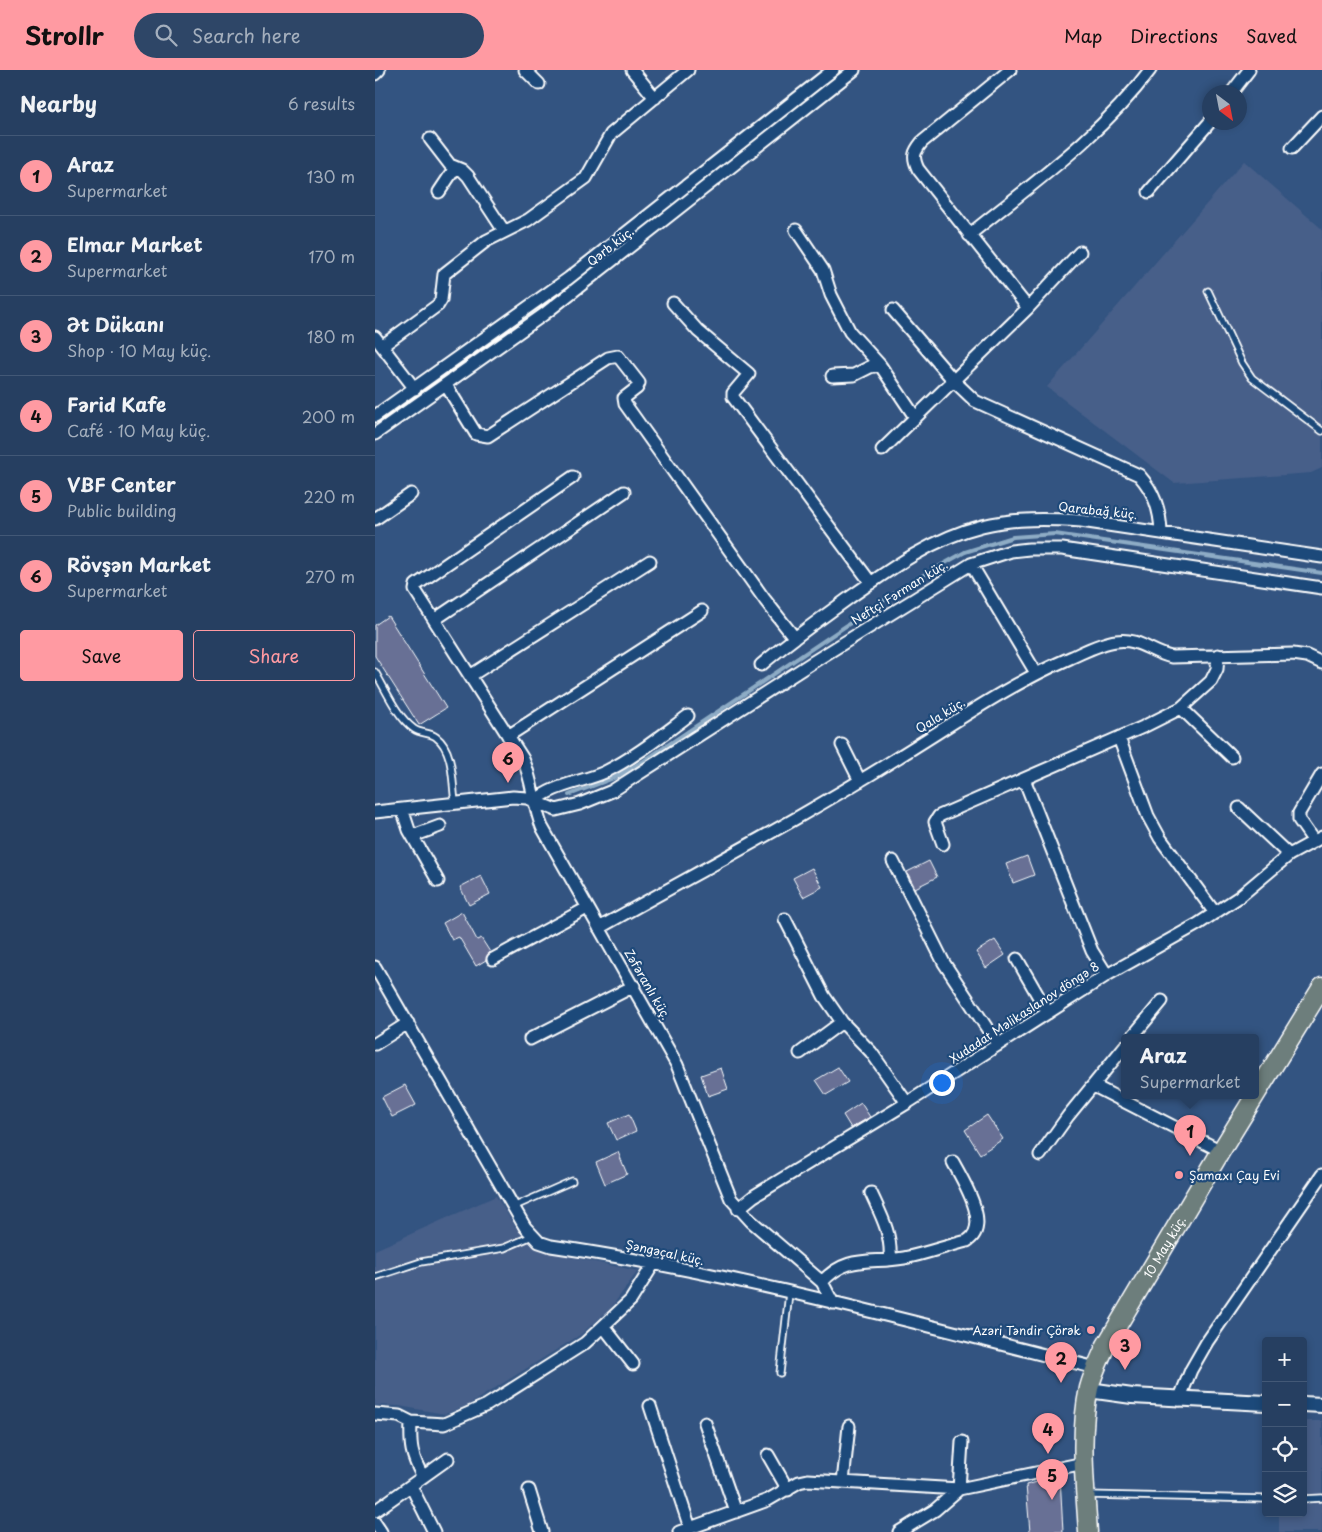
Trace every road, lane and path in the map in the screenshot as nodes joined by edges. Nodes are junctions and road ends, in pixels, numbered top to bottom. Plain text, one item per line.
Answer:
1 (379, 70) edge
2 (525, 70) edge
3 (632, 70) edge
4 (688, 70) edge
5 (833, 70) edge
6 (854, 70) edge
7 (1010, 70) edge
8 (1150, 70) edge
9 (1249, 70) edge
10 (375, 74) edge
11 (539, 84) dead end
12 (1237, 85) edge
13 (655, 98) junction
14 (1322, 116) edge
15 (1203, 130) edge
16 (430, 139) dead end
17 (1292, 148) dead end
18 (455, 168) junction
19 (439, 192) dead end
20 (1149, 192) dead end
21 (796, 230) dead end
22 (505, 231) junction
23 (969, 235) junction
24 (1080, 252) dead end
25 (1208, 291) dead end
26 (673, 303) dead end
27 (1028, 308) junction
28 (893, 310) dead end
29 (378, 342) edge
30 (880, 365) junction
31 (832, 376) dead end
32 (954, 381) junction
33 (446, 385) junction
34 (415, 389) junction
35 (375, 416) edge
36 (915, 417) junction
37 (1322, 431) edge
38 (375, 434) edge
39 (883, 450) dead end
40 (573, 477) dead end
41 (624, 492) dead end
42 (411, 494) dead end
43 (375, 519) edge
44 (1161, 532) junction
45 (1322, 557) edge
46 (650, 560) dead end
47 (971, 564) junction
48 (871, 583) junction
49 (1322, 588) edge
50 (702, 611) dead end
51 (434, 620) junction
52 (794, 637) junction
53 (1218, 655) junction
54 (1322, 663) edge
55 (761, 665) dead end
56 (375, 672) edge
57 (1036, 673) junction
58 (470, 676) junction
59 (1181, 708) junction
60 (688, 716) dead end
61 (508, 736) junction
62 (1119, 738) junction
63 (842, 745) dead end
64 (1232, 757) dead end
65 (1322, 774) edge
66 (1024, 779) junction
67 (860, 780) junction
68 (455, 802) junction
69 (534, 802) junction
70 (1239, 808) dead end
71 (377, 809) edge
72 (402, 809) junction
73 (440, 826) dead end
74 (413, 836) junction
75 (1317, 839) edge
76 (943, 844) dead end
77 (1289, 855) junction
78 (893, 861) dead end
79 (438, 881) dead end
80 (587, 908) junction
81 (1215, 913) junction
82 (785, 919) dead end
83 (599, 928) junction
84 (1017, 959) dead end
85 (493, 960) dead end
86 (375, 967) edge
87 (1107, 975) junction
88 (634, 986) junction
89 (1322, 987) edge
90 (1163, 1001) dead end
91 (1048, 1013) junction
92 (842, 1022) junction
93 (408, 1023) junction
94 (1135, 1034) edge
95 (531, 1039) dead end
96 (375, 1044) edge
97 (998, 1045) junction
98 (1121, 1051) edge
99 (800, 1053) dead end
100 (1094, 1086) junction
101 (1259, 1089) edge
102 (1253, 1099) edge
103 (907, 1103) junction
104 (1221, 1151) junction
105 (1040, 1155) dead end
106 (953, 1162) dead end
107 (1322, 1175) edge
108 (572, 1181) dead end
109 (871, 1193) dead end
110 (513, 1207) junction
111 (738, 1209) junction
112 (531, 1236) junction
113 (890, 1259) junction
114 (654, 1263) junction
115 (375, 1277) edge
116 (822, 1282) junction
117 (789, 1293) junction
118 (833, 1303) junction
119 (604, 1326) junction
120 (633, 1364) dead end
121 (1096, 1368) junction
122 (780, 1373) dead end
123 (1089, 1390) junction
124 (1179, 1400) junction
125 (1262, 1403) edge
126 (1307, 1404) edge
127 (1322, 1405) edge
128 (650, 1406) dead end
129 (375, 1414) edge
130 (411, 1422) junction
131 (705, 1423) dead end
132 (849, 1426) dead end
133 (962, 1442) dead end
134 (768, 1455) dead end
135 (449, 1460) dead end
136 (1084, 1463) junction
137 (423, 1477) junction
138 (843, 1482) junction
139 (411, 1486) junction
140 (959, 1489) junction
141 (529, 1490) dead end
142 (788, 1490) junction
143 (1085, 1495) junction
144 (1322, 1498) edge
145 (1262, 1499) edge
146 (1307, 1499) edge
147 (375, 1511) edge
148 (736, 1512) junction
149 (375, 1522) edge
150 (684, 1530) edge
151 (381, 1532) edge
152 (434, 1532) edge
153 (542, 1532) edge
154 (899, 1532) edge
155 (1088, 1532) edge

1 - 10 street
2 - 11 street
3 - 13 street
4 - 13 street
5 - 34 street, Qərb küç.
6 - 33 street, Qərb küç.
7 - 23 street
8 - 23 street
9 - 12 street
13 - 22 street
14 - 17 street
15 - 20 street
16 - 18 street
18 - 19 street
18 - 22 street
21 - 30 street
22 - 29 street
23 - 27 street
24 - 27 street
25 - 37 lane
26 - 48 street
27 - 32 street
28 - 32 street
29 - 34 street
30 - 31 street
30 - 36 street
32 - 36 street
32 - 44 street
33 - 38 street, Qərb küç.
33 - 52 street
34 - 35 street, Qərb küç.
36 - 39 street
40 - 51 street, Zəfəranlı küç.
41 - 51 street
42 - 43 street
44 - 45 street, Qarabağ küç.
44 - 48 street, Qarabağ küç.
46 - 58 street
47 - 49 street, Neftçi Fərman küç.
47 - 57 street
47 - 69 street, Neftçi Fərman küç.
48 - 52 street, Qarabağ küç.
50 - 61 street
51 - 58 street, Zəfəranlı küç.
52 - 55 street, Qarabağ küç.
53 - 54 street, Qala küç.
53 - 57 street, Qala küç.
53 - 59 street
56 - 68 lane
57 - 67 street, Qala küç.
58 - 61 street, Zəfəranlı küç.
59 - 62 street
59 - 64 street
60 - 69 street
61 - 69 street, Zəfəranlı küç.
62 - 66 street
62 - 81 street
63 - 67 street
65 - 75 street
66 - 76 street
66 - 87 street
67 - 83 street, Qala küç.
68 - 69 street
68 - 72 street
69 - 80 street, Zəfəranlı küç.
70 - 77 street
71 - 72 street
72 - 74 street
73 - 74 street
74 - 79 street
75 - 77 street, Xudadat Məlikaslanov döngə 8
77 - 81 street, Xudadat Məlikaslanov döngə 8
78 - 97 street
80 - 83 street, Zəfəranlı küç.
80 - 85 street
81 - 87 street, Xudadat Məlikaslanov döngə 8
82 - 92 street
83 - 88 street, Zəfəranlı küç.
84 - 91 street
86 - 93 street
87 - 91 street, Xudadat Məlikaslanov döngə 8
88 - 95 street
88 - 111 street, Zəfəranlı küç.
89 - 101 main road, 10 May küç.
90 - 94 street
91 - 97 street, Xudadat Məlikaslanov döngə 8
92 - 99 street
92 - 103 street
93 - 96 street
93 - 110 street
97 - 103 street, Xudadat Məlikaslanov döngə 8
98 - 100 street
100 - 104 street
100 - 105 street
102 - 104 main road, 10 May küç.
103 - 111 street, Xudadat Məlikaslanov döngə 8
104 - 121 main road, 10 May küç.
106 - 113 street
107 - 124 street
108 - 110 lane
109 - 113 street
110 - 112 street
111 - 116 street, Zəfəranlı küç.
112 - 114 street, Şəngəçal küç.
112 - 115 lane
113 - 116 street
114 - 117 street, Şəngəçal küç.
114 - 119 street
116 - 118 street, Zəfəranlı küç.
117 - 118 street, Şəngəçal küç.
117 - 122 lane
118 - 121 street, Şəngəçal küç.
119 - 120 street
119 - 130 street
121 - 123 main road, 10 May küç.
123 - 124 street
123 - 136 main road, 10 May küç.
124 - 125 street
126 - 127 street
128 - 150 street
129 - 130 street
130 - 137 street
131 - 148 street
132 - 138 street
133 - 140 street
134 - 142 street
135 - 137 street
136 - 140 street
136 - 143 main road, 10 May küç.
137 - 139 street
138 - 140 street
138 - 142 street
139 - 147 street
139 - 152 street
140 - 154 street
141 - 153 street
142 - 148 street
143 - 145 lane
143 - 155 main road, 10 May küç.
144 - 146 lane
148 - 150 street
149 - 151 street

